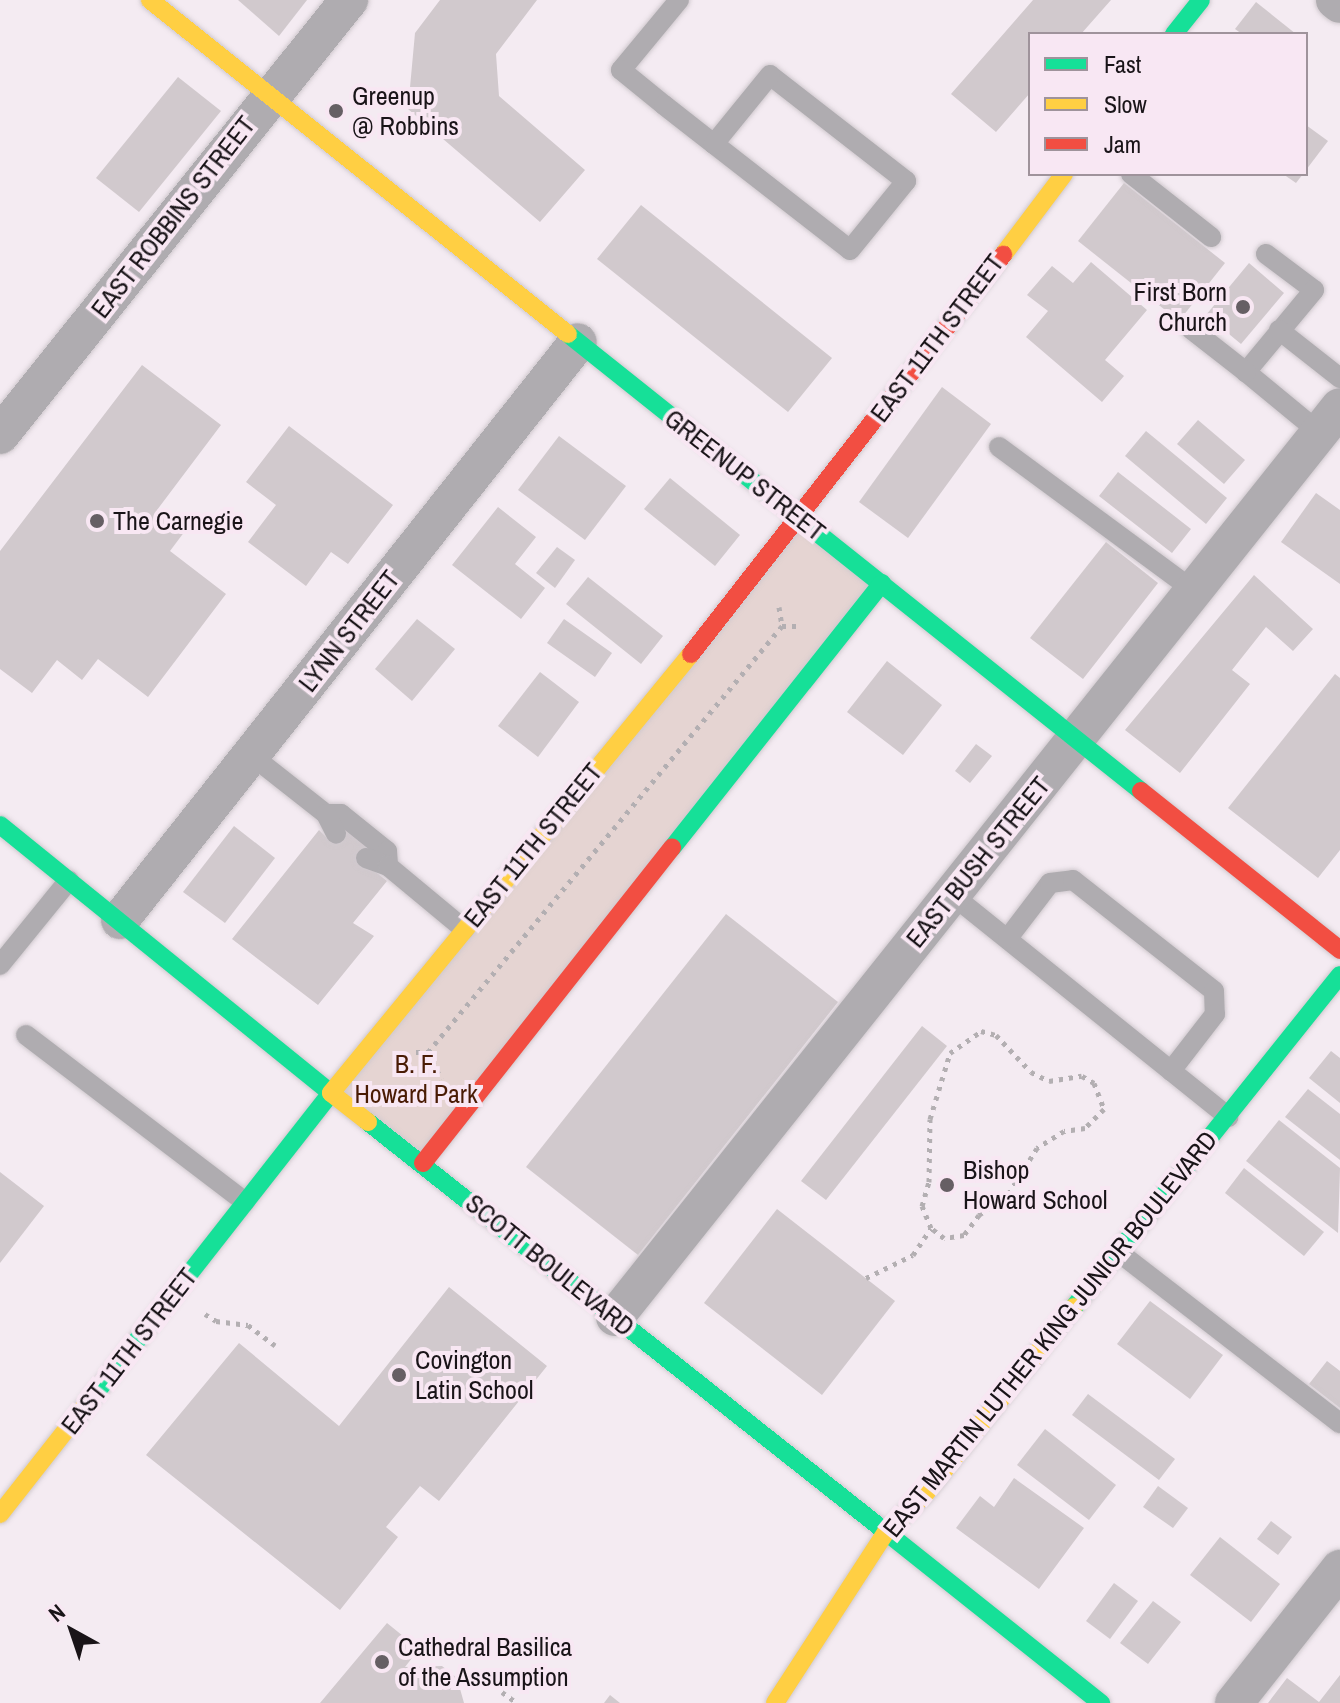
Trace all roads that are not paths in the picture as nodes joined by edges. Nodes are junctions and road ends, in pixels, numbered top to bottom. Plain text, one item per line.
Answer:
1 (150, 0) edge
2 (349, 0) edge
3 (679, 0) edge
4 (1201, 0) edge
5 (1335, 0) edge
6 (1340, 4) edge
7 (1176, 32) edge
8 (270, 95) junction
9 (714, 144) junction
10 (1062, 176) edge
11 (1134, 176) edge
12 (1211, 237) dead end
13 (1266, 254) dead end
14 (1191, 329) dead end
15 (1279, 330) junction
16 (578, 342) junction
17 (1246, 372) junction
18 (1340, 378) edge
19 (1330, 420) edge
20 (0, 435) edge
21 (999, 447) dead end
22 (801, 519) junction
23 (882, 583) junction
24 (1194, 591) junction
25 (1076, 740) junction
26 (251, 755) junction
27 (326, 814) junction
28 (0, 825) edge
29 (336, 834) dead end
30 (366, 858) dead end
31 (388, 866) junction
32 (69, 880) junction
33 (951, 894) junction
34 (120, 920) junction
35 (464, 929) junction
36 (1008, 938) junction
37 (1340, 950) edge
38 (0, 965) edge
39 (1340, 975) edge
40 (26, 1035) dead end
41 (1171, 1071) junction
42 (331, 1093) junction
43 (1228, 1117) junction
44 (423, 1163) junction
45 (245, 1202) junction
46 (1121, 1254) junction
47 (615, 1317) junction
48 (1340, 1423) edge
49 (0, 1514) edge
50 (886, 1532) junction
51 (1340, 1569) edge
52 (775, 1703) edge
53 (1101, 1703) edge
54 (1234, 1703) edge

1 - 8 main road, GREENUP STREET
2 - 8 street, EAST ROBBINS STREET
3 - 9 lane
4 - 7 main road
5 - 6 street
8 - 16 main road, GREENUP STREET
8 - 20 street, EAST ROBBINS STREET
9 - 9 lane
10 - 22 main road, EAST 11TH STREET
11 - 12 lane
13 - 15 lane
14 - 17 lane
15 - 17 lane
15 - 18 lane
16 - 22 main road, GREENUP STREET
16 - 26 street, LYNN STREET
17 - 19 lane
19 - 24 street, EAST BUSH STREET
21 - 24 lane
22 - 23 main road, GREENUP STREET
22 - 35 main road, EAST 11TH STREET
23 - 25 main road, GREENUP STREET
23 - 44 main road
24 - 25 street, EAST BUSH STREET
25 - 33 street, EAST BUSH STREET
25 - 37 main road, GREENUP STREET
26 - 27 lane
26 - 34 street, LYNN STREET
27 - 29 lane
27 - 31 lane
28 - 32 main road, SCOTT BOULEVARD
30 - 31 lane
31 - 35 lane
32 - 34 main road, SCOTT BOULEVARD
32 - 38 lane
33 - 36 lane
33 - 47 street, EAST BUSH STREET
34 - 42 main road, SCOTT BOULEVARD
35 - 42 main road, EAST 11TH STREET
36 - 41 lane
36 - 41 lane
39 - 43 main road, EAST MARTIN LUTHER KING JUNIOR BOULEVARD
40 - 45 lane
41 - 43 lane
42 - 44 main road, SCOTT BOULEVARD
42 - 45 main road, EAST 11TH STREET
43 - 46 main road, EAST MARTIN LUTHER KING JUNIOR BOULEVARD
44 - 47 main road, SCOTT BOULEVARD
45 - 49 main road, EAST 11TH STREET
46 - 48 lane
46 - 50 main road, EAST MARTIN LUTHER KING JUNIOR BOULEVARD
47 - 50 main road, SCOTT BOULEVARD
50 - 52 main road, EAST MARTIN LUTHER KING JUNIOR BOULEVARD
50 - 53 main road, SCOTT BOULEVARD
51 - 54 street

